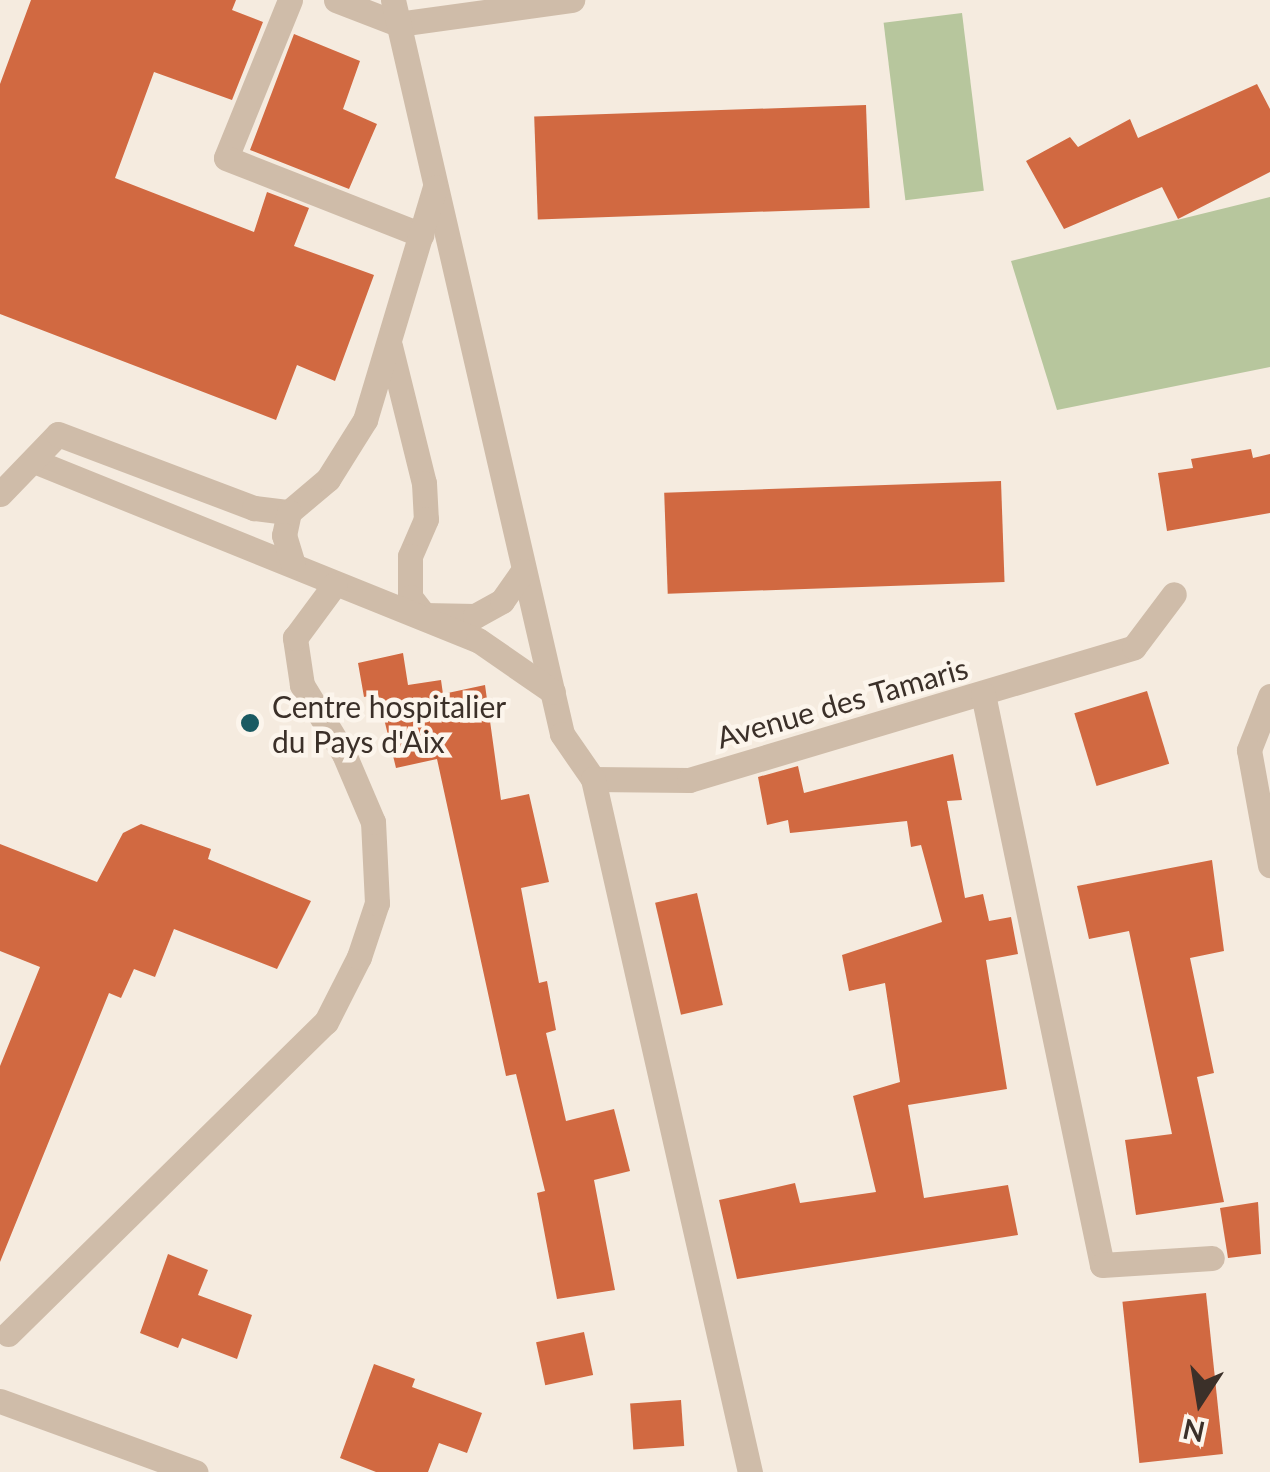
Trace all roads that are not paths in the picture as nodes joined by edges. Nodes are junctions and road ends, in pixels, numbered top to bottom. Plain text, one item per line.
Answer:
1 (290, 0) edge
2 (336, 0) edge
3 (572, 0) edge
4 (396, 12) edge
5 (436, 182) junction
6 (422, 235) junction
7 (410, 275) junction
8 (460, 290) junction
9 (390, 346) junction
10 (34, 461) junction
11 (0, 494) edge
12 (289, 512) junction
13 (293, 564) junction
14 (524, 570) junction
15 (335, 584) junction
16 (1174, 594) dead end
17 (424, 616) junction
18 (553, 692) junction
19 (983, 694) junction
20 (1270, 696) edge
21 (593, 779) junction
22 (1270, 866) edge
23 (1212, 1258) dead end
24 (8, 1334) dead end
25 (0, 1401) edge
26 (195, 1472) edge
27 (750, 1472) edge

1 - 6 street
2 - 4 street
3 - 4 street
4 - 5 street
5 - 6 street
5 - 8 street
6 - 7 street
7 - 8 street
7 - 9 street
8 - 14 street
9 - 12 street
9 - 17 street
10 - 11 street
10 - 12 street
10 - 13 street
12 - 13 street
13 - 15 street
14 - 17 street
14 - 18 street
15 - 17 street
15 - 24 street
16 - 19 street, Avenue des Tamaris
17 - 18 street
18 - 21 street
19 - 21 street, Avenue des Tamaris
19 - 23 street
20 - 22 street
21 - 27 street
25 - 26 street

